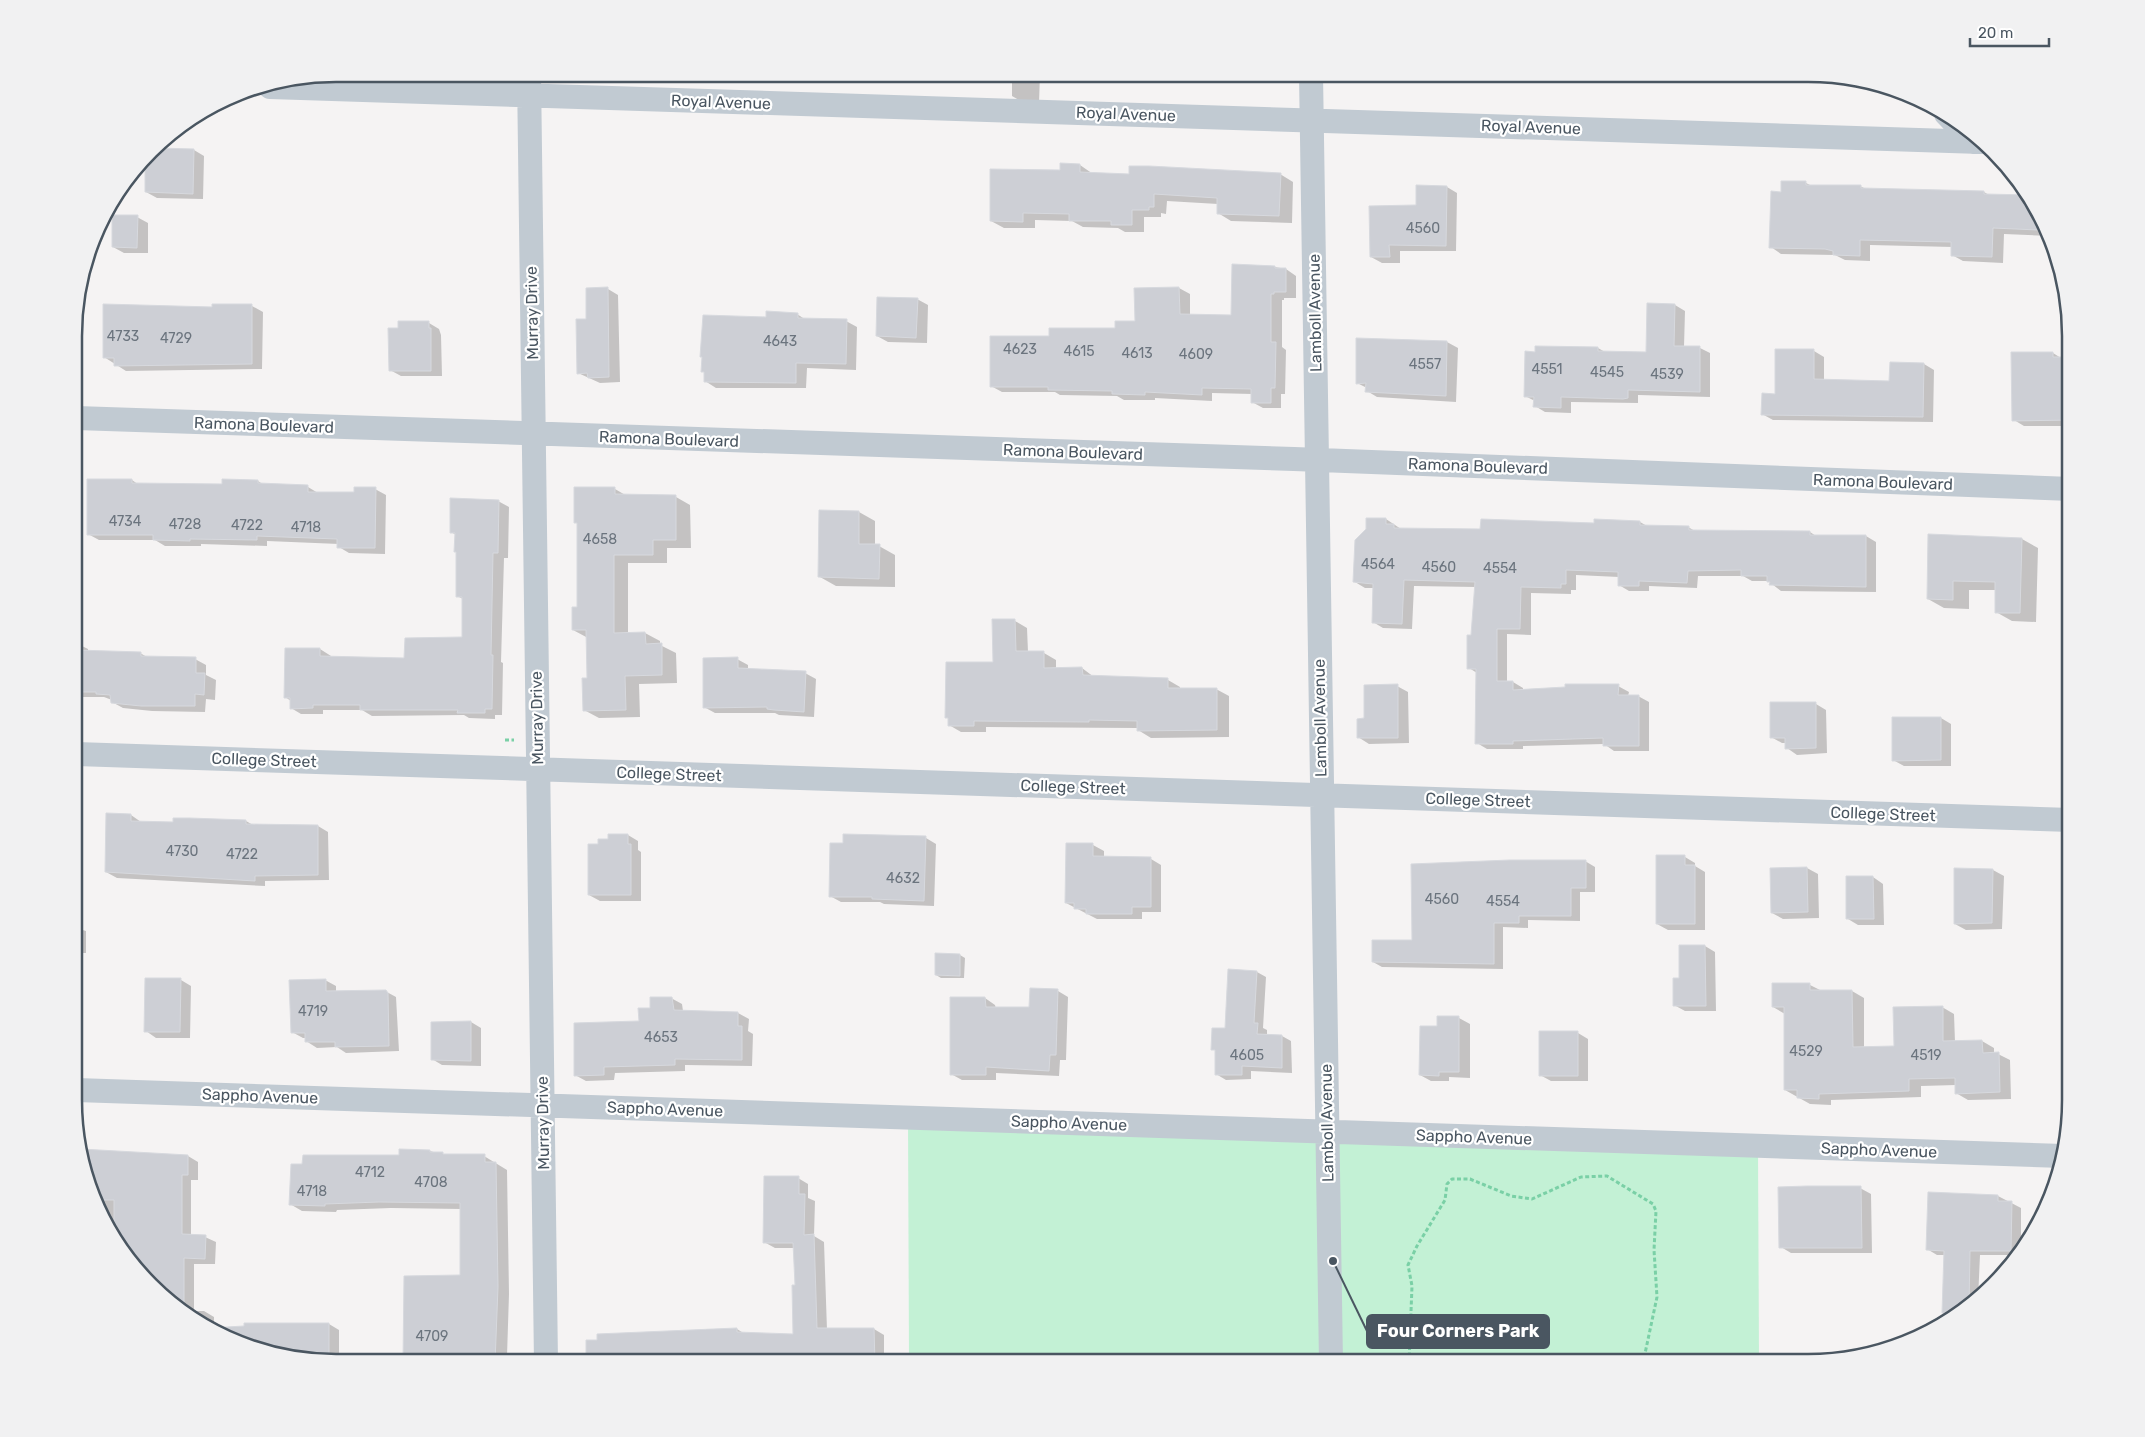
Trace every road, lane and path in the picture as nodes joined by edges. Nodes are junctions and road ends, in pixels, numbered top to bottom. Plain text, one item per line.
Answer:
1 (1311, 82) edge
2 (529, 85) edge
3 (288, 87) edge
4 (1311, 120) junction
5 (1971, 142) edge
6 (82, 418) edge
7 (534, 435) junction
8 (1317, 460) junction
9 (2062, 489) edge
10 (82, 754) edge
11 (538, 769) junction
12 (1322, 795) junction
13 (2062, 820) edge
14 (82, 1090) edge
15 (544, 1105) junction
16 (1328, 1132) junction
17 (2057, 1156) edge
18 (546, 1354) edge
19 (1331, 1354) edge
20 (1409, 1354) edge
21 (1645, 1354) edge

1 - 4 street, Lamboll Avenue
2 - 3 street, Royal Avenue
2 - 4 street, Royal Avenue
2 - 7 street, Murray Drive
4 - 5 street, Royal Avenue
4 - 8 street, Lamboll Avenue
6 - 7 street, Ramona Boulevard
7 - 8 street, Ramona Boulevard
7 - 11 street, Murray Drive
8 - 9 street, Ramona Boulevard
8 - 12 street, Lamboll Avenue
10 - 11 street, College Street
11 - 12 street, College Street
11 - 15 street, Murray Drive
12 - 13 street, College Street
12 - 16 street, Lamboll Avenue
14 - 15 street, Sappho Avenue
15 - 16 street, Sappho Avenue
15 - 18 street, Murray Drive
16 - 17 street, Sappho Avenue
16 - 19 street, Lamboll Avenue
20 - 21 path

